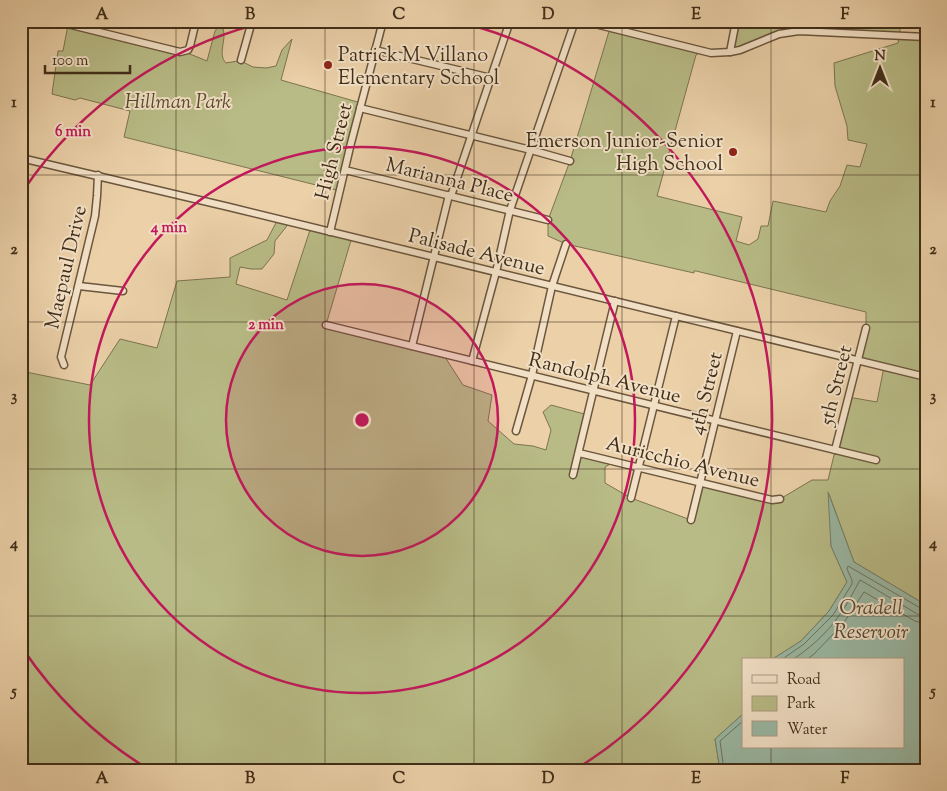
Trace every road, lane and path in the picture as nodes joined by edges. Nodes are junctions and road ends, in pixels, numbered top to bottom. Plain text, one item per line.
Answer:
1 (55, 21) edge
2 (196, 21) edge
3 (252, 21) edge
4 (383, 21) edge
5 (510, 21) edge
6 (575, 21) edge
7 (583, 21) edge
8 (736, 21) edge
9 (926, 37) edge
10 (375, 50) junction
11 (730, 52) junction
12 (241, 60) dead end
13 (491, 78) junction
14 (360, 108) junction
15 (472, 136) junction
16 (531, 150) junction
17 (21, 158) edge
18 (570, 161) dead end
19 (345, 170) junction
20 (98, 175) junction
21 (450, 196) junction
22 (510, 210) junction
23 (548, 220) dead end
24 (330, 232) junction
25 (566, 244) dead end
26 (434, 257) junction
27 (496, 272) junction
28 (79, 286) junction
29 (552, 286) junction
30 (123, 291) dead end
31 (615, 302) junction
32 (676, 316) junction
33 (326, 325) dead end
34 (866, 328) dead end
35 (737, 331) junction
36 (412, 346) junction
37 (858, 360) junction
38 (472, 361) junction
39 (64, 365) dead end
40 (532, 375) junction
41 (926, 377) edge
42 (594, 391) junction
43 (654, 406) junction
44 (715, 421) junction
45 (516, 431) dead end
46 (835, 450) junction
47 (578, 452) junction
48 (876, 460) dead end
49 (639, 467) junction
50 (573, 476) dead end
51 (700, 482) junction
52 (631, 498) dead end
53 (780, 499) dead end
54 (691, 520) dead end

1 - 2 street
3 - 12 street
4 - 10 street, High Street
5 - 13 street
6 - 16 street
7 - 11 street
8 - 11 street
9 - 11 street
10 - 13 street
10 - 14 street, High Street
13 - 15 street
14 - 15 street
14 - 19 street, High Street
15 - 16 street
15 - 21 street
16 - 18 street
16 - 22 street
17 - 20 street, Palisade Avenue
19 - 21 street, Marianna Place
19 - 24 street, High Street
20 - 24 street, Palisade Avenue
20 - 28 street, Maepaul Drive
21 - 22 street, Marianna Place
21 - 26 street
22 - 23 street, Marianna Place
22 - 27 street
24 - 26 street, Palisade Avenue
25 - 29 street
26 - 27 street, Palisade Avenue
26 - 36 street
27 - 29 street, Palisade Avenue
27 - 38 street
28 - 30 street
28 - 39 street, Maepaul Drive
29 - 31 street, Palisade Avenue
29 - 40 street
31 - 32 street, Palisade Avenue
31 - 42 street
32 - 35 street, Palisade Avenue
32 - 43 street
33 - 36 street, Randolph Avenue
34 - 37 street, 5th Street
35 - 37 street, Palisade Avenue
35 - 44 street, 4th Street
36 - 38 street, Randolph Avenue
37 - 41 street, Palisade Avenue
37 - 46 street, 5th Street
38 - 40 street, Randolph Avenue
40 - 42 street, Randolph Avenue
40 - 45 street
42 - 43 street, Randolph Avenue
42 - 47 street
43 - 44 street, Randolph Avenue
43 - 49 street
44 - 46 street, Randolph Avenue
44 - 51 street, 4th Street
46 - 48 street, Randolph Avenue
47 - 49 street, Auricchio Avenue
47 - 50 street
49 - 51 street, Auricchio Avenue
49 - 52 street
51 - 53 street, Auricchio Avenue
51 - 54 street, 4th Street

